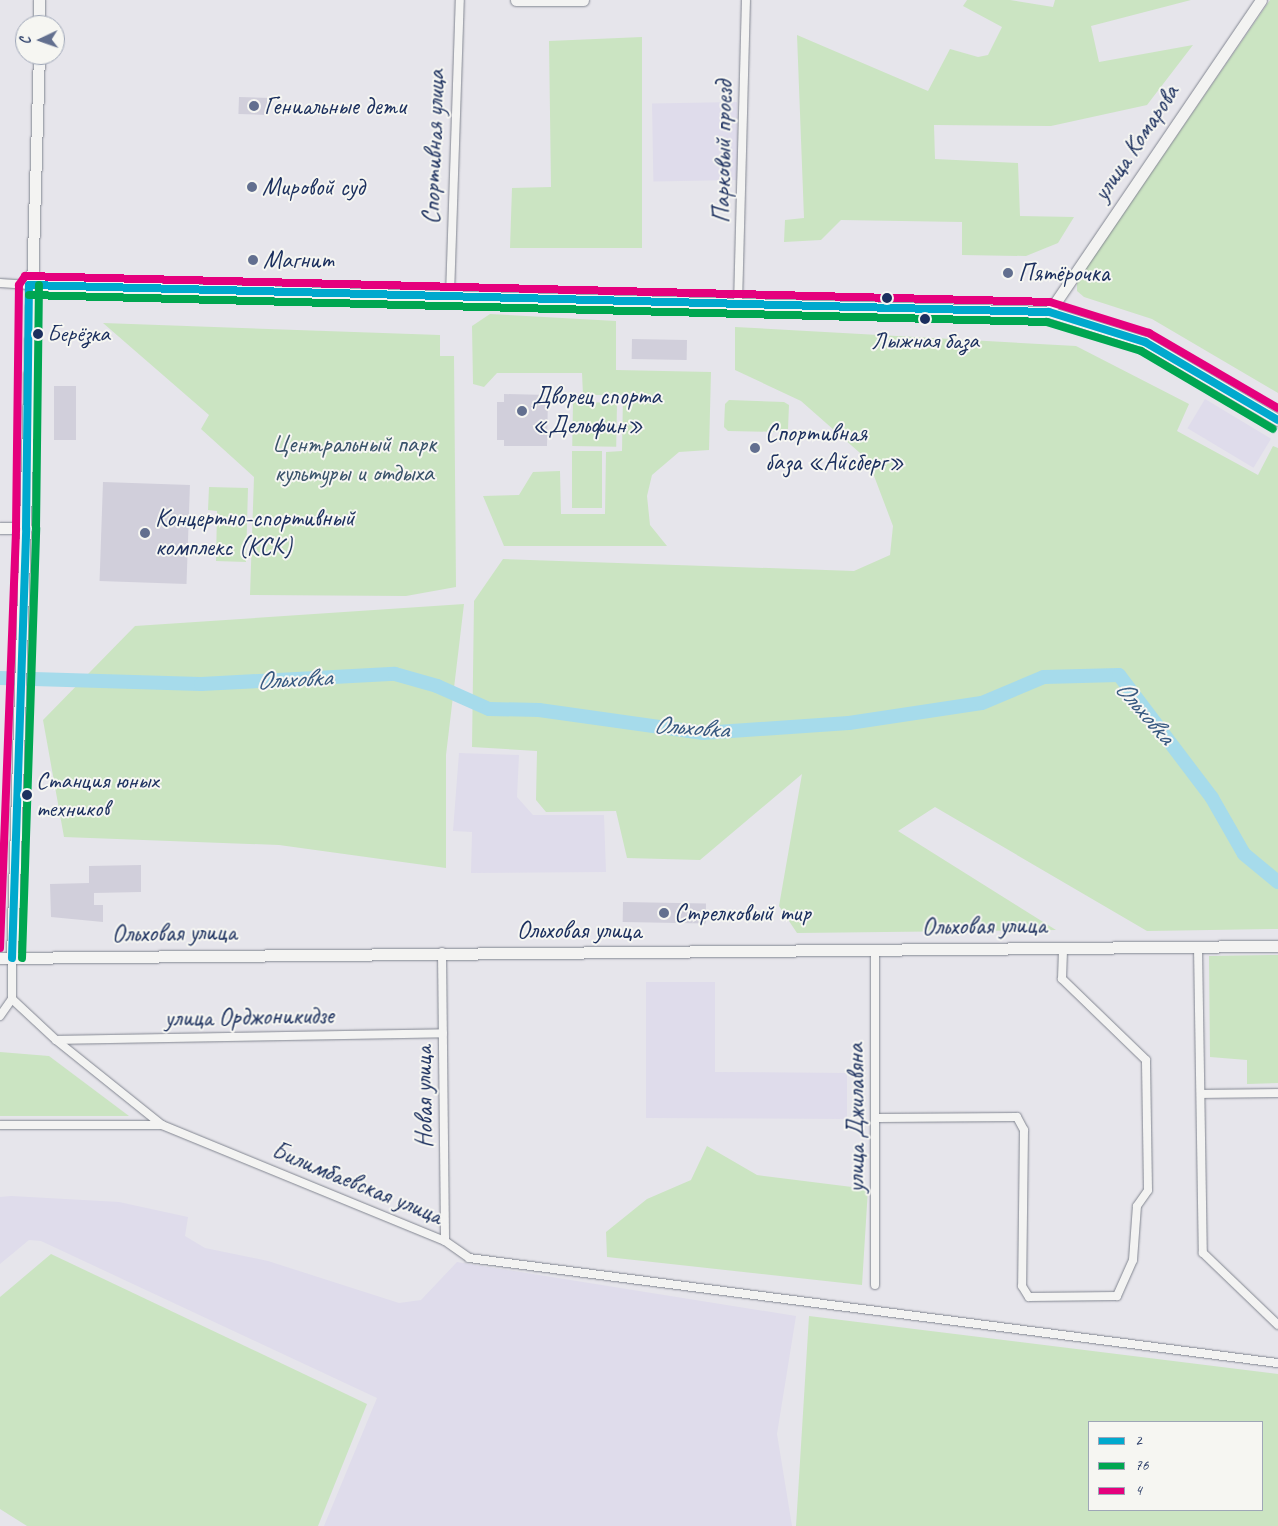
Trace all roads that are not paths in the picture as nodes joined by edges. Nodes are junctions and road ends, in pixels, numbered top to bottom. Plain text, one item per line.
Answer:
1 (39, 0) edge
2 (460, 0) edge
3 (516, 0) edge
4 (583, 0) edge
5 (746, 0) edge
6 (1261, 0) edge
7 (39, 15) edge
8 (39, 65) edge
9 (0, 283) edge
10 (29, 285) junction
11 (450, 295) junction
12 (738, 304) junction
13 (1049, 312) junction
14 (1278, 420) edge
15 (0, 528) edge
16 (26, 528) junction
17 (1278, 946) edge
18 (1198, 947) junction
19 (1063, 948) junction
20 (875, 950) junction
21 (442, 952) junction
22 (6, 958) edge
23 (12, 999) junction
24 (0, 1016) edge
25 (443, 1033) junction
26 (56, 1040) junction
27 (1278, 1093) edge
28 (1201, 1094) junction
29 (878, 1118) junction
30 (0, 1125) edge
31 (162, 1125) junction
32 (445, 1241) junction
33 (875, 1285) dead end
34 (1278, 1325) edge
35 (1278, 1363) edge

1 - 7 main road
2 - 11 street, Спортивная улица
3 - 4 main road
5 - 12 street, Парковый проезд
6 - 13 main road, улица Комарова
8 - 10 main road
9 - 10 street
10 - 11 main road
10 - 16 main road
11 - 12 main road
12 - 13 main road
13 - 14 main road
15 - 16 main road
16 - 22 main road
17 - 18 main road, Ольховая улица
18 - 19 main road, Ольховая улица
18 - 28 street
19 - 20 main road, Ольховая улица
19 - 29 street
20 - 21 main road, Ольховая улица
20 - 29 street, улица Джилавяна
21 - 22 main road, Ольховая улица
21 - 25 street, Новая улица
22 - 23 street
23 - 24 street
23 - 26 street, Билимбаевская улица
25 - 26 street, улица Орджоникидзе
25 - 32 street, Новая улица
26 - 31 street, Билимбаевская улица
27 - 28 street
28 - 34 street
29 - 33 street, улица Джилавяна
30 - 31 street
31 - 32 street, Билимбаевская улица
32 - 35 street, Билимбаевская улица

